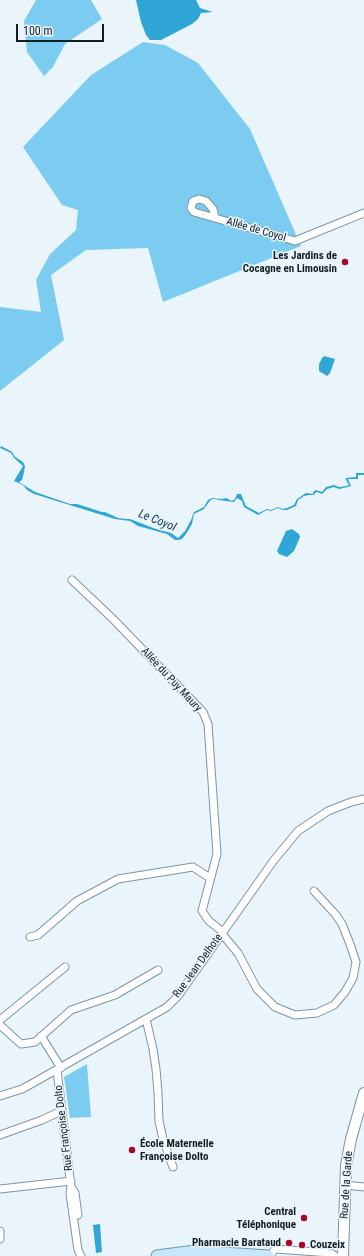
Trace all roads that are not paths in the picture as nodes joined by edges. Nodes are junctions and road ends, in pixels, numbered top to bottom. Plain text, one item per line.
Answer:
1 (364, 213) edge
2 (215, 218) dead end
3 (72, 580) dead end
4 (364, 799) edge
5 (210, 878) junction
6 (314, 891) dead end
7 (222, 933) junction
8 (30, 937) dead end
9 (65, 967) dead end
10 (158, 970) dead end
11 (146, 1018) junction
12 (0, 1020) edge
13 (0, 1025) edge
14 (41, 1036) junction
15 (59, 1069) junction
16 (364, 1093) edge
17 (0, 1096) edge
18 (62, 1112) junction
19 (0, 1135) edge
20 (173, 1167) dead end
21 (71, 1184) junction
22 (345, 1185) junction
23 (364, 1187) edge
24 (0, 1189) edge
25 (0, 1231) edge
26 (0, 1239) edge
27 (237, 1255) edge
28 (81, 1256) edge
29 (157, 1256) edge
30 (269, 1256) edge
31 (335, 1256) edge
32 (343, 1256) edge

1 - 2 street, Allée de Coyol
3 - 5 street, Allée du Puy Maury
4 - 7 street, Rue Jean Delhote
5 - 7 street, Allée du Puy Maury
5 - 8 street
6 - 7 street
7 - 11 street, Rue Jean Delhote
9 - 12 street
10 - 14 street
11 - 15 street, Rue Jean Delhote
11 - 20 street
13 - 14 street
14 - 15 street
15 - 17 street, Rue Jean Delhote
15 - 18 street, Rue Françoise Dolto
16 - 22 main road, Rue de la Garde
18 - 19 street
18 - 21 street, Rue Françoise Dolto
21 - 24 street
21 - 28 street, Rue Françoise Dolto
22 - 23 street
22 - 32 main road, Rue de la Garde
25 - 26 street
27 - 29 main road
27 - 30 main road
30 - 31 street

